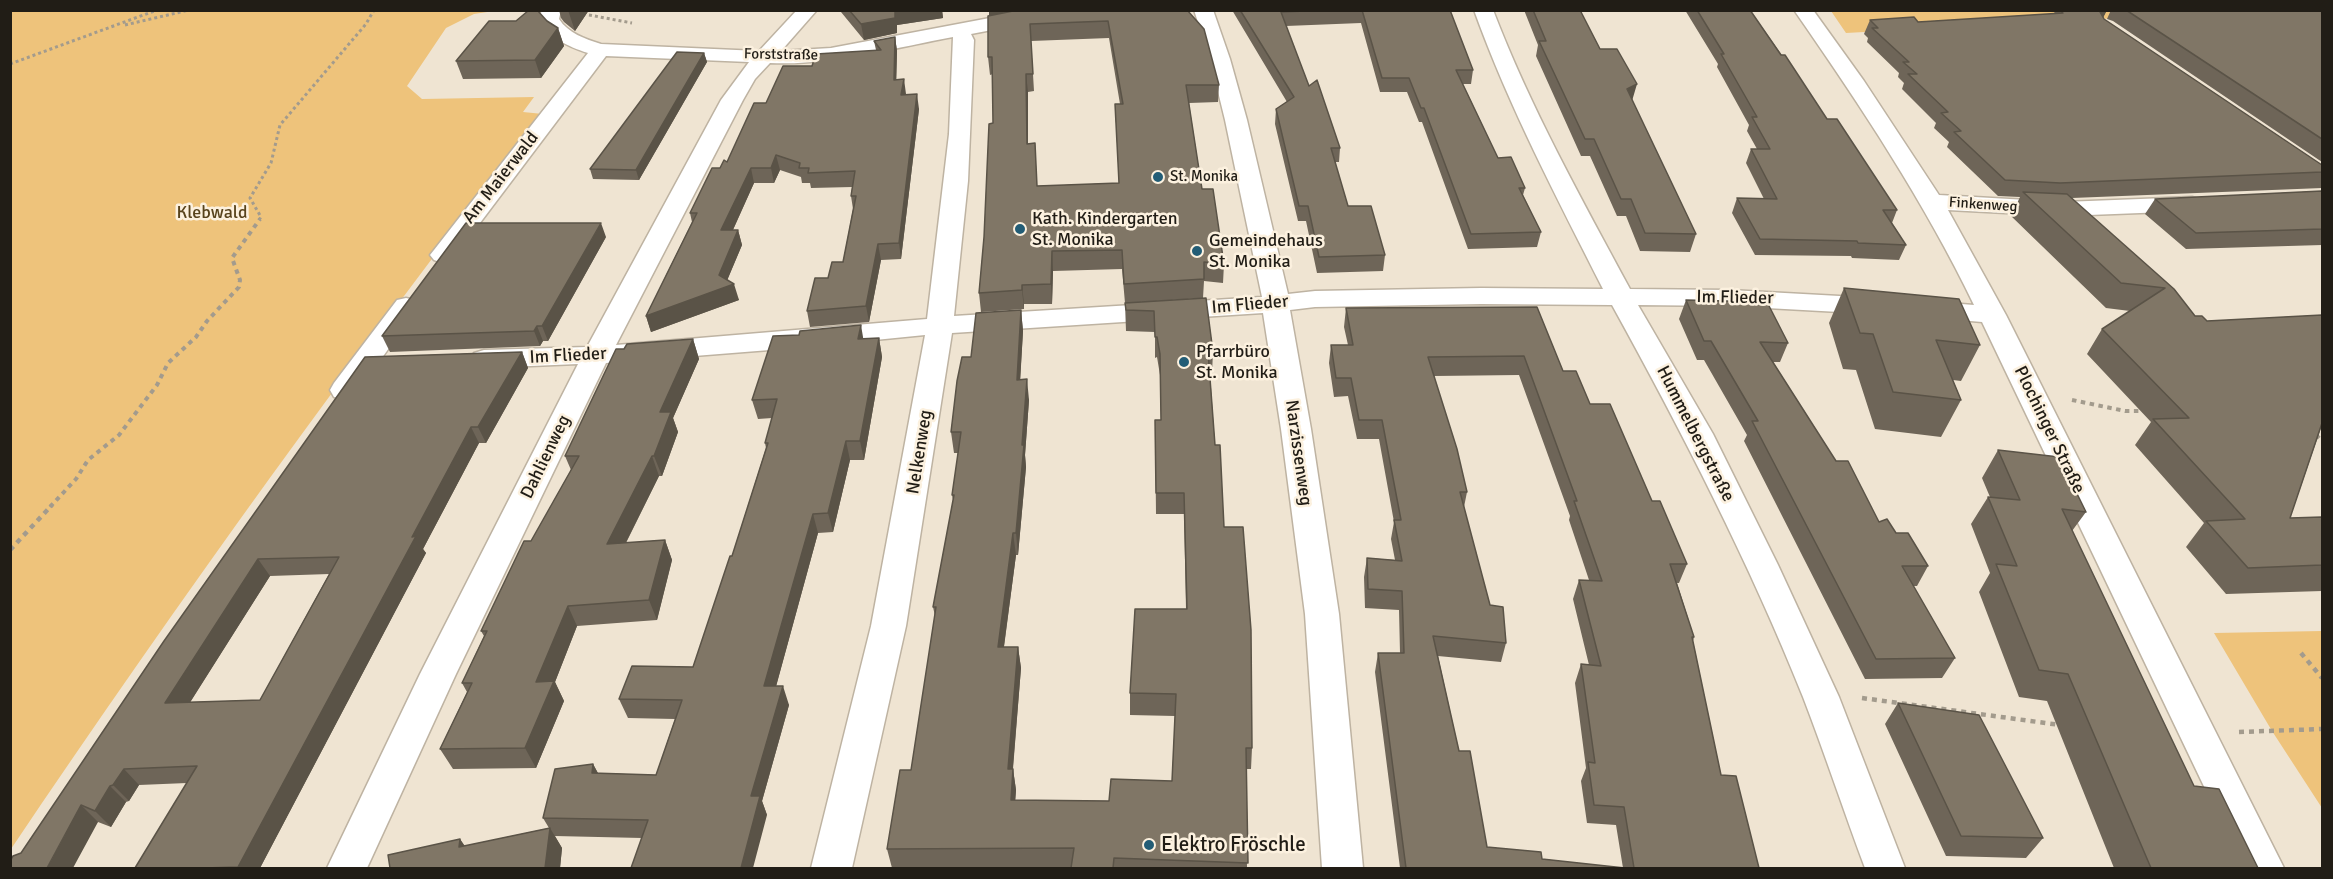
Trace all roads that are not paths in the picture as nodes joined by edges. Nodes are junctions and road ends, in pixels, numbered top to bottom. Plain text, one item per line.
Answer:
1 (552, 10) edge
2 (808, 10) edge
3 (1065, 10) edge
4 (1203, 10) edge
5 (1483, 10) edge
6 (1803, 10) edge
7 (959, 30) junction
8 (600, 50) junction
9 (765, 57) junction
10 (1932, 202) junction
11 (2216, 202) edge
12 (1620, 296) junction
13 (1276, 303) junction
14 (1993, 315) junction
15 (940, 325) junction
16 (597, 355) junction
17 (462, 360) edge
18 (397, 362) edge
19 (364, 363) junction
20 (329, 410) edge
21 (346, 868) edge
22 (832, 868) edge
23 (1343, 868) edge
24 (1885, 868) edge
25 (2264, 868) edge

1 - 8 street, Forststraße
2 - 9 street, Dahlienweg
3 - 7 street, Forststraße
4 - 13 street, Narzissenweg
5 - 12 street, Hummelbergstraße
6 - 10 street, Plochinger Straße
7 - 9 street, Forststraße
7 - 15 street, Nelkenweg
8 - 9 street, Forststraße
8 - 19 street, Am Maierwald
9 - 16 street, Dahlienweg
10 - 11 street, Finkenweg
10 - 14 street, Plochinger Straße
12 - 13 street, Im Flieder
12 - 14 street, Im Flieder
12 - 24 street, Hummelbergstraße
13 - 15 street, Im Flieder
13 - 23 street, Narzissenweg
14 - 25 street, Plochinger Straße
15 - 16 street, Im Flieder
15 - 22 street, Nelkenweg
16 - 17 street, Im Flieder
16 - 21 street, Dahlienweg
18 - 19 street
19 - 20 street, Am Maierwald

